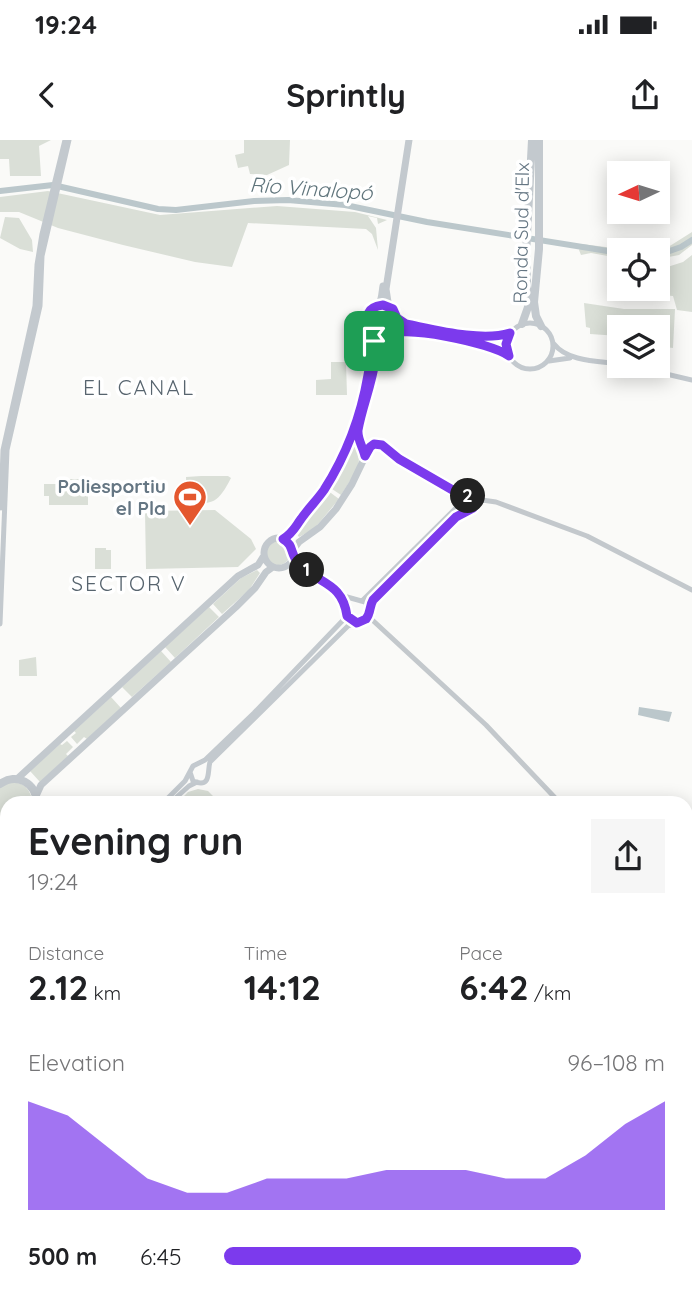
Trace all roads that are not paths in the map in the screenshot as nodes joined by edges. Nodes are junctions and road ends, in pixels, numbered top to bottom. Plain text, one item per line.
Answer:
1 (67, 140) edge
2 (407, 140) edge
3 (532, 140) edge
4 (539, 140) edge
5 (534, 213) junction
6 (394, 228) junction
7 (44, 235) junction
8 (532, 280) junction
9 (376, 306) junction
10 (390, 307) junction
11 (397, 318) junction
12 (522, 324) junction
13 (541, 326) junction
14 (372, 330) junction
15 (388, 333) junction
16 (510, 333) junction
17 (553, 343) junction
18 (509, 356) junction
19 (577, 358) junction
20 (547, 362) junction
21 (607, 362) edge
22 (670, 375) edge
23 (692, 381) edge
24 (365, 456) junction
25 (463, 501) junction
26 (475, 502) junction
27 (469, 509) junction
28 (0, 531) edge
29 (283, 539) junction
30 (293, 553) junction
31 (263, 558) junction
32 (287, 565) junction
33 (273, 567) junction
34 (303, 567) junction
35 (692, 590) edge
36 (340, 595) junction
37 (359, 600) junction
38 (369, 607) junction
39 (347, 612) junction
40 (368, 616) junction
41 (357, 623) junction
42 (0, 624) edge
43 (198, 763) junction
44 (208, 769) junction
45 (190, 772) junction
46 (18, 779) junction
47 (1, 781) edge
48 (197, 782) junction
49 (35, 796) edge
50 (38, 796) edge
51 (169, 796) edge
52 (178, 796) edge
53 (553, 796) edge

1 - 7 main road
2 - 6 main road
3 - 5 highway, Ronda Sud d'Elx
4 - 5 highway, Ronda Sud d'Elx
5 - 8 highway, Ronda Sud d'Elx
6 - 9 main road
6 - 10 main road
7 - 28 main road
7 - 42 main road
8 - 12 highway, Ronda Sud d'Elx
8 - 13 highway, Ronda Sud d'Elx
9 - 10 main road
9 - 14 main road
10 - 11 main road
11 - 15 main road
11 - 16 main road
12 - 13 main road
12 - 16 main road
13 - 17 main road
14 - 15 main road
14 - 29 main road
15 - 18 main road
15 - 24 main road
16 - 18 main road
17 - 19 main road
17 - 20 main road
18 - 20 main road
19 - 20 main road
19 - 21 main road
22 - 23 main road
24 - 25 street
24 - 30 main road
25 - 26 main road
25 - 27 main road
25 - 37 main road
26 - 27 main road
26 - 35 street
27 - 38 main road
29 - 30 main road
29 - 31 main road
30 - 32 main road
30 - 34 main road
31 - 33 main road
31 - 46 main road
32 - 33 main road
32 - 34 main road
33 - 50 main road
34 - 36 main road
36 - 37 main road
36 - 39 main road
37 - 38 main road
37 - 39 main road
38 - 40 main road
39 - 41 main road
39 - 43 main road
40 - 41 main road
40 - 53 street
41 - 44 main road
43 - 44 main road
43 - 45 main road
44 - 48 main road
45 - 48 main road
45 - 51 main road
46 - 47 highway
46 - 49 highway
48 - 52 main road

